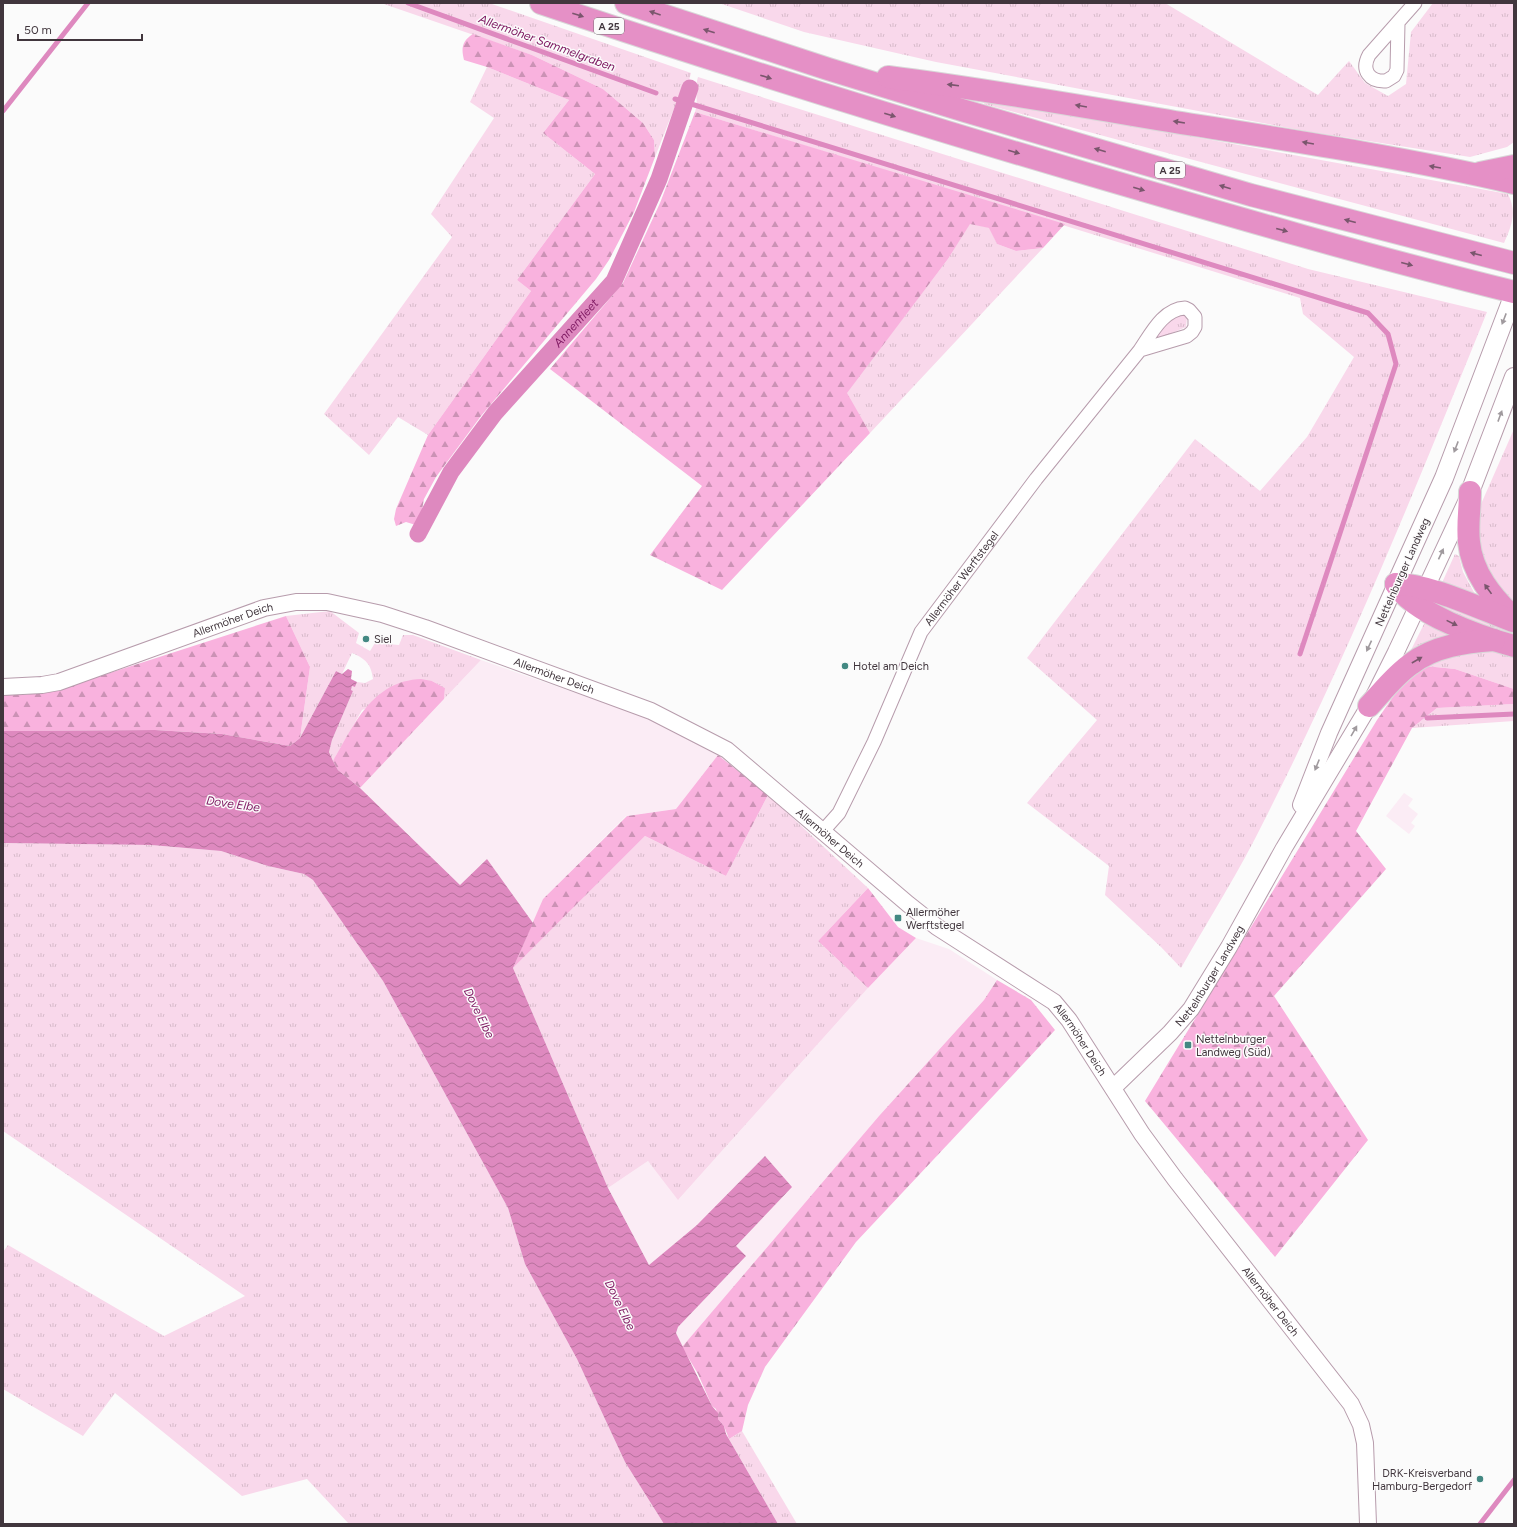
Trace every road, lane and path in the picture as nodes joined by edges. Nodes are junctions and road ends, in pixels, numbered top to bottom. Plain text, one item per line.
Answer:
1 (541, 3) edge
2 (626, 3) edge
3 (1415, 3) edge
4 (1398, 23) dead end
5 (828, 69) junction
6 (1514, 166) edge
7 (1474, 174) junction
8 (1514, 184) edge
9 (1514, 263) edge
10 (1514, 293) edge
11 (1140, 350) dead end
12 (1514, 377) edge
13 (1470, 492) junction
14 (1396, 584) junction
15 (1421, 597) junction
16 (1514, 618) edge
17 (1514, 622) edge
18 (1504, 643) edge
19 (3, 687) edge
20 (1369, 706) junction
21 (823, 832) junction
22 (1284, 848) junction
23 (1113, 1088) junction
24 (1368, 1524) edge

1 -> 10 highway, A 25
5 -> 2 highway, A 25
3 - 4 street
7 -> 5 highway
9 -> 5 highway, A 25
6 - 7 highway
7 - 8 highway
10 -> 14 main road, Nettelnburger Landweg
11 - 21 street, Allermöher Werftstegel
13 -> 12 main road, Nettelnburger Landweg
15 -> 13 street, Nettelnburger Landweg
16 -> 13 highway
14 - 15 highway
14 -> 22 street, Nettelnburger Landweg
15 - 17 highway
15 -> 18 highway
15 - 20 street, Nettelnburger Landweg
20 -> 18 highway
19 - 21 street, Allermöher Deich
22 -> 20 street, Nettelnburger Landweg
21 - 23 street, Allermöher Deich
22 - 23 street, Nettelnburger Landweg
23 - 24 street, Allermöher Deich

